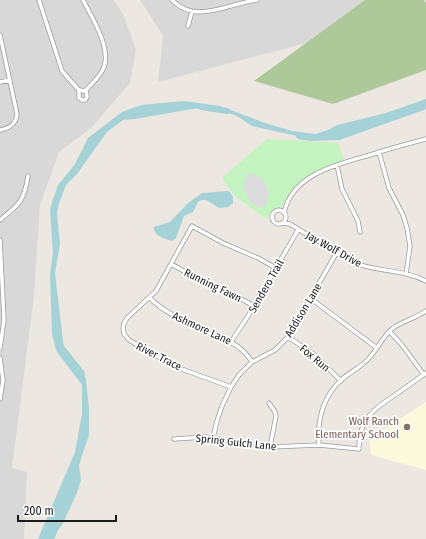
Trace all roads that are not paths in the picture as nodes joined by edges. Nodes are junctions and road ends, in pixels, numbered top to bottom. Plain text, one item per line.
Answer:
1 (39, 0) edge
2 (82, 0) edge
3 (172, 0) edge
4 (257, 0) edge
5 (234, 2) edge
6 (192, 11) junction
7 (188, 26) dead end
8 (0, 35) edge
9 (10, 80) junction
10 (0, 82) edge
11 (80, 90) junction
12 (86, 90) junction
13 (0, 130) edge
14 (426, 139) edge
15 (379, 152) junction
16 (337, 165) junction
17 (28, 176) dead end
18 (286, 206) junction
19 (279, 210) junction
20 (284, 213) junction
21 (285, 218) junction
22 (0, 220) edge
23 (282, 222) junction
24 (290, 224) junction
25 (298, 230) junction
26 (360, 232) dead end
27 (0, 240) edge
28 (337, 252) junction
29 (171, 264) junction
30 (276, 268) junction
31 (406, 274) junction
32 (426, 281) edge
33 (1, 287) edge
34 (150, 298) junction
35 (310, 298) junction
36 (254, 306) junction
37 (426, 311) edge
38 (390, 332) junction
39 (288, 336) junction
40 (231, 342) junction
41 (0, 348) edge
42 (377, 348) junction
43 (0, 360) edge
44 (252, 362) junction
45 (425, 374) edge
46 (341, 381) junction
47 (231, 387) junction
48 (0, 399) edge
49 (269, 403) dead end
50 (213, 438) junction
51 (174, 439) dead end
52 (319, 445) junction
53 (270, 447) junction

1 - 11 street
2 - 12 street
3 - 6 street
4 - 5 street
5 - 6 street
6 - 7 street
8 - 9 street
9 - 10 street
9 - 13 street
11 - 12 street
11 - 12 street
14 - 15 street
15 - 16 street
15 - 31 street
16 - 18 street
16 - 26 street
17 - 22 street
18 - 19 street
18 - 20 street
19 - 20 street
19 - 23 street
20 - 21 street
21 - 23 street
21 - 24 street, Jay Wolf Drive
23 - 24 street, Jay Wolf Drive
24 - 25 street, Jay Wolf Drive
25 - 28 street, Jay Wolf Drive
25 - 30 street, Sendero Trail
27 - 33 street
28 - 31 street, Jay Wolf Drive
28 - 35 street, Addison Lane
29 - 30 street, River Trace
29 - 34 street, River Trace
29 - 36 street, Running Fawn
30 - 36 street, Sendero Trail
31 - 32 street, Jay Wolf Drive
33 - 41 street
34 - 40 street, Ashmore Lane
34 - 47 street, River Trace
35 - 39 street, Addison Lane
35 - 42 street
36 - 40 street, Sendero Trail
37 - 38 street
38 - 42 street
38 - 45 street
39 - 44 street, Addison Lane
39 - 46 street, Fox Run
40 - 44 street, Ashmore Lane
42 - 46 street
43 - 48 street
44 - 47 street, Addison Lane
45 - 52 street, Spring Gulch Lane
46 - 52 street
47 - 50 street, Addison Lane
49 - 53 street
50 - 51 street, Spring Gulch Lane
50 - 53 street, Spring Gulch Lane
52 - 53 street, Spring Gulch Lane

